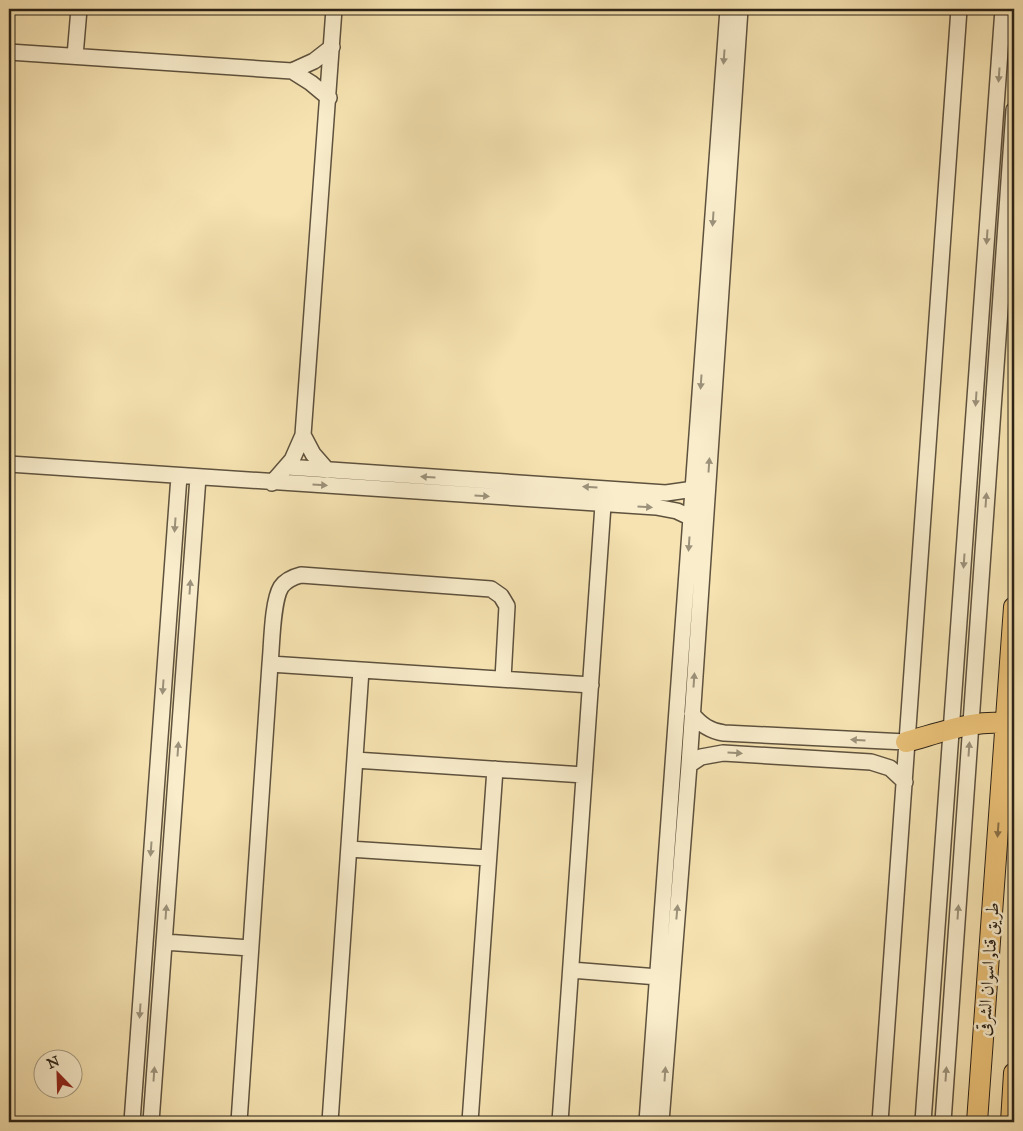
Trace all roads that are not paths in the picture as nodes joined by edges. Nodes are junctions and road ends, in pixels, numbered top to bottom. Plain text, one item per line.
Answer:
1 (79, 9) edge
2 (334, 9) edge
3 (728, 9) edge
4 (740, 9) edge
5 (959, 9) edge
6 (1003, 9) edge
7 (332, 47) junction
8 (9, 52) edge
9 (75, 56) junction
10 (292, 70) junction
11 (329, 98) junction
12 (1014, 110) edge
13 (304, 435) junction
14 (9, 464) edge
15 (287, 467) junction
16 (327, 470) junction
17 (179, 476) junction
18 (198, 477) junction
19 (272, 482) junction
20 (700, 488) junction
21 (603, 505) junction
22 (691, 516) junction
23 (704, 525) junction
24 (1014, 607) edge
25 (270, 664) junction
26 (361, 670) junction
27 (503, 679) junction
28 (591, 685) junction
29 (692, 714) junction
30 (1010, 716) edge
31 (961, 727) junction
32 (906, 742) junction
33 (355, 760) junction
34 (689, 765) junction
35 (494, 769) junction
36 (584, 775) junction
37 (904, 782) junction
38 (349, 849) junction
39 (488, 858) junction
40 (164, 942) junction
41 (250, 948) junction
42 (571, 970) junction
43 (658, 977) junction
44 (1014, 1072) edge
45 (134, 1093) junction
46 (153, 1095) junction
47 (132, 1122) edge
48 (151, 1122) edge
49 (239, 1122) edge
50 (330, 1122) edge
51 (470, 1122) edge
52 (560, 1122) edge
53 (647, 1122) edge
54 (661, 1122) edge
55 (880, 1122) edge
56 (923, 1122) edge
57 (943, 1122) edge
58 (977, 1122) edge
59 (1011, 1122) edge

1 - 9 street
2 - 7 street
3 -> 20 street
20 -> 4 street
5 - 32 street
6 -> 31 street
7 - 10 street
7 - 11 street
8 - 9 street
9 - 10 street
10 - 11 street
11 - 13 street
31 -> 12 street
13 - 15 street
13 - 16 street
14 - 17 street
15 - 16 street
15 - 19 street
20 -> 16 street
17 - 18 street
17 -> 45 street
18 - 19 street
40 -> 18 street
19 -> 21 street
20 - 22 street
20 - 23 street
21 -> 22 street
21 - 28 street
22 - 23 street
22 -> 43 street
29 -> 23 street
24 - 30 main road, طريق قنا, اسوان الشرقى
25 - 26 street
25 - 27 street
25 - 41 street
26 - 27 street
26 - 33 street
27 - 28 street
28 - 36 street
32 -> 29 street
29 - 34 street
30 - 31 main road
30 -> 58 main road, طريق قنا, اسوان الشرقى
31 - 32 main road
31 - 56 street
57 -> 31 street
32 - 37 street
33 - 35 street
33 - 38 street
34 -> 37 street
54 -> 34 street
35 - 36 street
35 - 39 street
36 - 42 street
37 - 55 street
38 - 39 street
38 - 50 street
39 - 51 street
40 - 41 street
46 -> 40 street
41 - 49 street
42 - 43 street
42 - 52 street
43 - 53 street
44 - 59 main road
45 - 46 street
45 - 47 street
46 - 48 street

